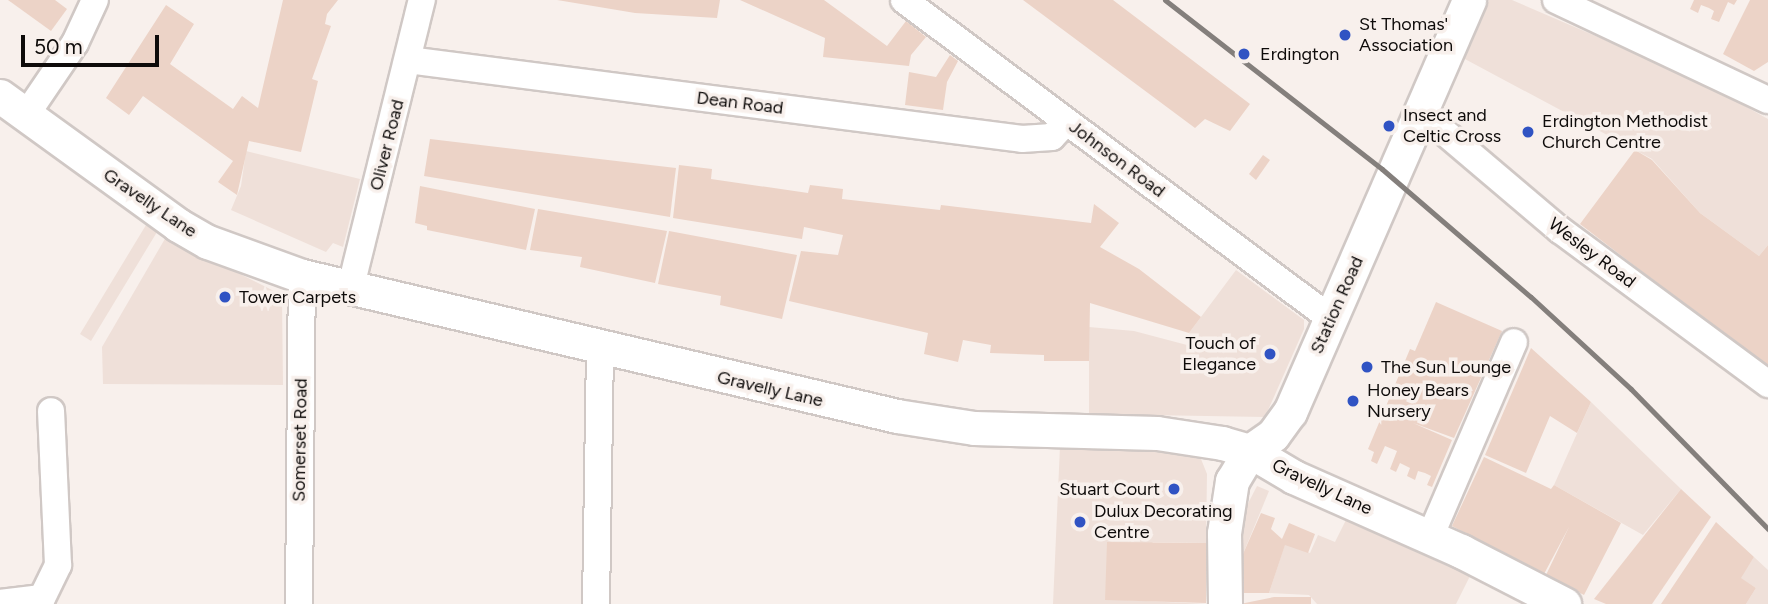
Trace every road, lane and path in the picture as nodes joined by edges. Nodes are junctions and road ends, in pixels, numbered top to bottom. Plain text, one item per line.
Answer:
1 (95, 0) edge
2 (422, 0) edge
3 (904, 0) edge
4 (1469, 0) edge
5 (1556, 0) edge
6 (408, 60) junction
7 (1765, 94) edge
8 (13, 106) edge
9 (1423, 114) junction
10 (1066, 122) junction
11 (302, 276) junction
12 (351, 290) junction
13 (1330, 318) junction
14 (1514, 342) dead end
15 (600, 350) junction
16 (1768, 384) edge
17 (51, 411) dead end
18 (1250, 451) junction
19 (1430, 537) junction
20 (0, 603) edge
21 (299, 604) edge
22 (596, 604) edge
23 (1224, 604) edge
24 (1564, 604) edge

1 - 8 street
2 - 6 street, Oliver Road
3 - 10 street, Johnson Road
4 - 9 main road, Station Road
5 - 7 street
6 - 10 street, Dean Road
6 - 12 street, Oliver Road
8 - 11 main road, Gravelly Lane
9 - 13 main road, Station Road
9 - 16 street, Wesley Road
10 - 13 street, Johnson Road
11 - 12 main road, Gravelly Lane
11 - 21 street, Somerset Road
12 - 15 main road, Gravelly Lane
13 - 18 main road, Station Road
14 - 19 street
15 - 18 main road, Gravelly Lane
15 - 22 street
17 - 20 street
18 - 19 main road, Gravelly Lane
18 - 23 main road, Station Road
19 - 24 main road, Gravelly Lane

